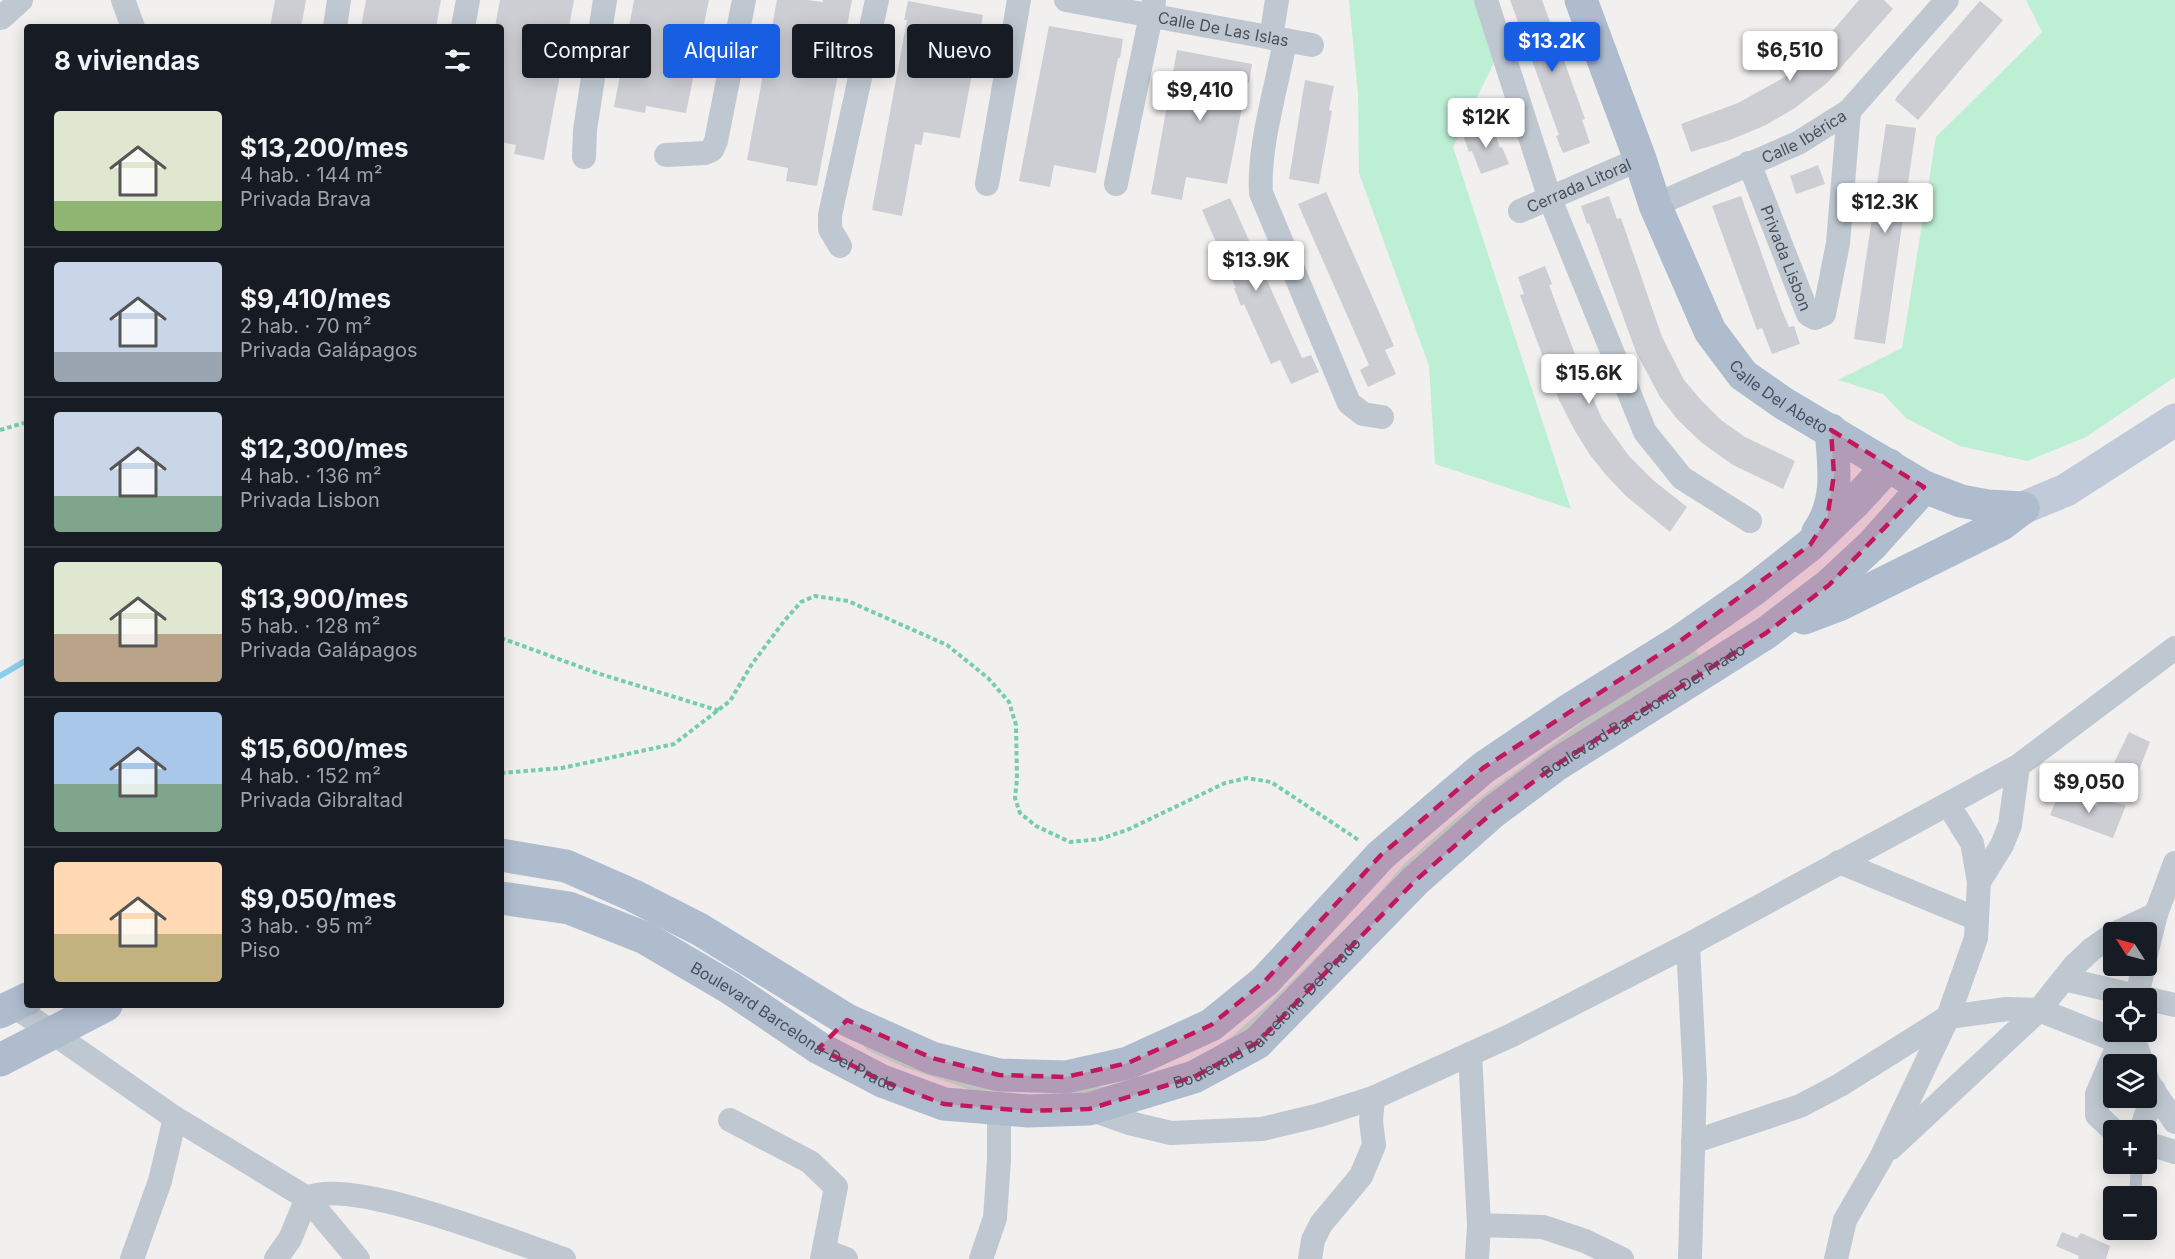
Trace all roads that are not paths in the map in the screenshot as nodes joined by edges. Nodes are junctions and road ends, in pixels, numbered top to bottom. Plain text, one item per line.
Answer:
1 (21, 0) edge
2 (123, 0) edge
3 (339, 0) edge
4 (468, 0) edge
5 (605, 0) edge
6 (744, 0) edge
7 (877, 0) edge
8 (1019, 0) edge
9 (1066, 0) edge
10 (1277, 0) edge
11 (1486, 0) edge
12 (1581, 0) edge
13 (1947, 0) edge
14 (1153, 8) edge
15 (1, 18) edge
16 (132, 24) edge
17 (335, 24) edge
18 (464, 24) edge
19 (1278, 39) junction
20 (1312, 45) dead end
21 (1849, 111) junction
22 (666, 155) dead end
23 (584, 157) dead end
24 (1640, 159) junction
25 (1749, 163) junction
26 (987, 184) dead end
27 (1116, 184) dead end
28 (1550, 199) junction
29 (1655, 205) junction
30 (1520, 211) dead end
31 (840, 246) dead end
32 (1382, 417) dead end
33 (2175, 420) edge
34 (1831, 430) junction
35 (1889, 465) junction
36 (1924, 487) junction
37 (2023, 508) junction
38 (1750, 521) dead end
39 (1810, 545) junction
40 (1766, 633) junction
41 (2175, 648) edge
42 (2018, 766) junction
43 (1948, 804) junction
44 (504, 856) edge
45 (1839, 862) junction
46 (2175, 863) edge
47 (1979, 882) junction
48 (504, 898) edge
49 (2156, 914) junction
50 (1977, 919) junction
51 (2140, 922) edge
52 (2154, 922) edge
53 (2103, 942) edge
54 (1688, 945) junction
55 (2064, 979) junction
56 (2103, 989) edge
57 (2157, 1001) edge
58 (2175, 1005) edge
59 (14, 1006) edge
60 (99, 1008) edge
61 (2039, 1010) junction
62 (1948, 1017) junction
63 (847, 1020) junction
64 (2103, 1029) edge
65 (52, 1033) junction
66 (2122, 1042) edge
67 (819, 1048) junction
68 (1470, 1054) junction
69 (0, 1060) edge
70 (2157, 1094) edge
71 (1373, 1098) junction
72 (999, 1107) junction
73 (1089, 1109) junction
74 (175, 1118) junction
75 (730, 1120) dead end
76 (2103, 1121) edge
77 (2175, 1122) edge
78 (1693, 1142) junction
79 (2157, 1146) edge
80 (2175, 1152) edge
81 (1881, 1158) junction
82 (307, 1198) junction
83 (1479, 1225) junction
84 (346, 1253) edge
85 (831, 1256) edge
86 (132, 1259) edge
87 (276, 1259) edge
88 (564, 1259) edge
89 (981, 1259) edge
90 (1310, 1259) edge
91 (1477, 1259) edge
92 (1622, 1259) edge
93 (1690, 1259) edge
94 (1836, 1259) edge

1 - 15 street
2 - 16 street
3 - 17 street
4 - 18 street
5 - 23 street
6 - 22 street
7 - 31 street
8 - 26 street
9 - 14 street, Calle De Las Islas
10 - 19 street
11 - 28 street
12 - 24 main road, Calle Del Abeto
13 - 21 street, Calle Ibérica
14 - 19 street, Calle De Las Islas
14 - 27 street
19 - 20 street, Calle De Las Islas
19 - 32 street
21 - 25 street, Calle Ibérica
21 - 25 street, Privada Lisbon
24 - 28 street, Cerrada Litoral
24 - 29 main road, Calle Del Abeto
25 - 29 street, Calle Ibérica
28 - 30 street, Cerrada Litoral
28 - 38 street
29 - 34 main road, Calle Del Abeto
33 - 37 main road, Calle Del Abeto
34 - 35 main road, Calle Del Abeto
34 - 39 main road
35 - 36 main road, Calle Del Abeto
35 - 39 main road, Boulevard Barcelona-Del Prado
36 - 37 main road, Calle Del Abeto
36 - 40 main road, Boulevard Barcelona-Del Prado
37 - 40 main road
39 - 63 main road, Boulevard Barcelona-Del Prado
40 - 73 main road, Boulevard Barcelona-Del Prado
41 - 42 street
42 - 43 street
42 - 47 street
43 - 45 street
43 - 47 street
44 - 63 main road, Boulevard Barcelona-Del Prado
45 - 50 street
45 - 54 street
46 - 49 street
47 - 50 street
48 - 67 main road, Boulevard Barcelona-Del Prado
49 - 51 street
49 - 52 street
50 - 62 street
53 - 55 street
54 - 68 street
54 - 78 street
55 - 56 street
55 - 61 street
57 - 58 street
59 - 65 street
60 - 65 main road
61 - 62 street
61 - 64 street
61 - 81 street
62 - 78 street
62 - 81 street
63 - 67 main road
65 - 69 main road
65 - 74 street
66 - 76 street
67 - 72 main road, Boulevard Barcelona-Del Prado
68 - 71 street
68 - 83 street
70 - 77 street
71 - 73 street
71 - 90 street
72 - 73 main road, Boulevard Barcelona-Del Prado
72 - 89 street
74 - 82 street
74 - 86 street
75 - 85 street
78 - 93 street
79 - 80 street
81 - 94 street
82 - 84 street
82 - 87 street
82 - 88 street
83 - 91 street
83 - 92 street

